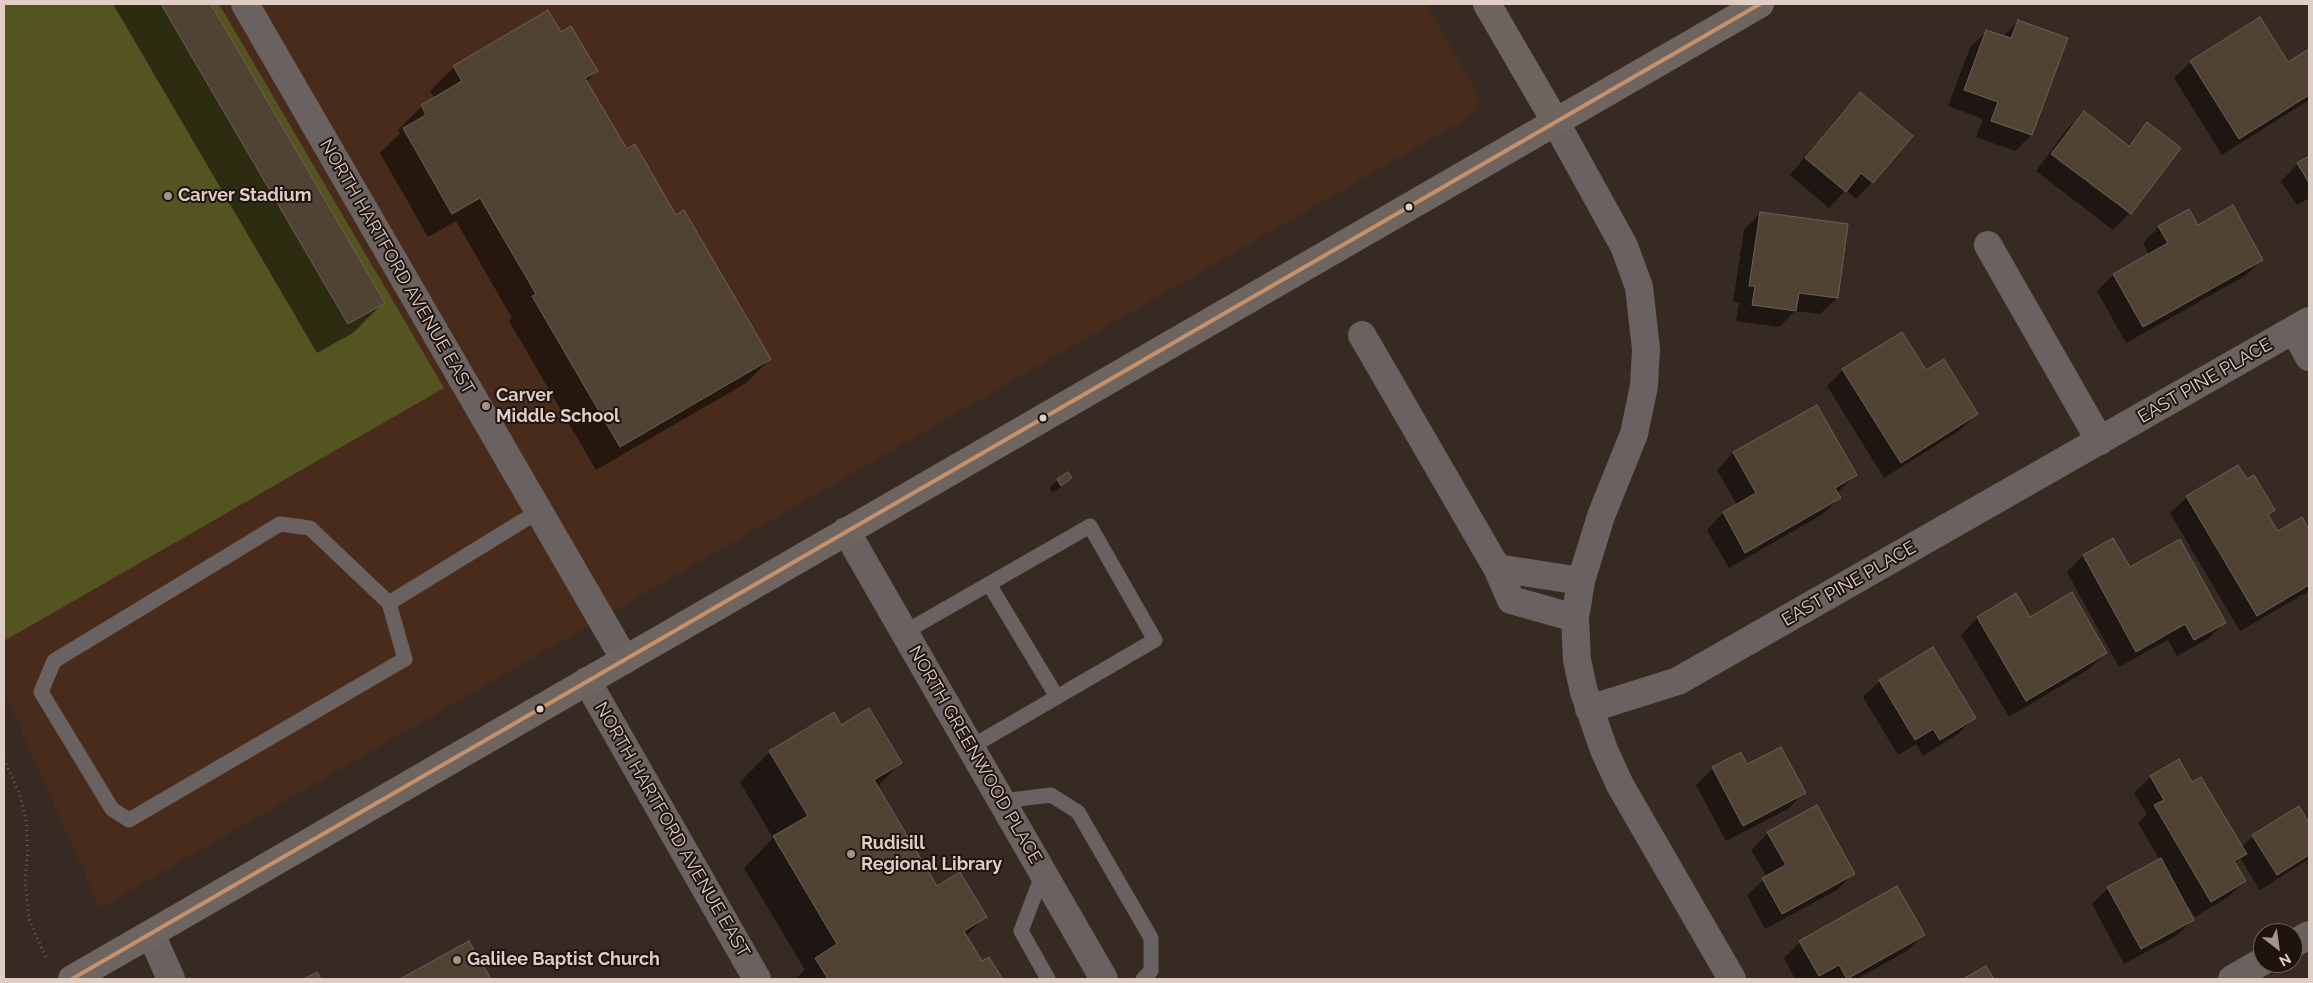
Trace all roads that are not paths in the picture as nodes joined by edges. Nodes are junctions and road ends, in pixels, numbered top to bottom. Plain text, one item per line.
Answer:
1 (244, 4) edge
2 (1487, 4) edge
3 (1760, 4) edge
4 (1555, 122) junction
5 (1988, 245) dead end
6 (2302, 325) edge
7 (1362, 335) dead end
8 (2309, 356) edge
9 (2100, 441) junction
10 (539, 511) junction
11 (846, 531) junction
12 (1498, 568) junction
13 (1581, 581) junction
14 (989, 584) junction
15 (389, 604) junction
16 (1575, 618) junction
17 (905, 632) junction
18 (625, 660) junction
19 (587, 681) junction
20 (1056, 697) junction
21 (1589, 709) junction
22 (971, 747) junction
23 (1002, 802) junction
24 (1043, 873) junction
25 (151, 934) junction
26 (2253, 967) edge
27 (72, 979) edge
28 (171, 979) edge
29 (757, 979) edge
30 (1048, 979) edge
31 (1104, 979) edge
32 (1143, 979) edge
33 (1732, 979) edge
34 (2232, 979) edge

1 - 10 street, NORTH HARTFORD AVENUE EAST
2 - 4 main road
3 - 4 main road
4 - 11 main road
4 - 13 street
5 - 9 street
6 - 8 street
6 - 9 street, EAST PINE PLACE
7 - 12 street
9 - 21 street, EAST PINE PLACE
10 - 15 lane
10 - 18 street, NORTH HARTFORD AVENUE EAST
11 - 17 street, NORTH GREENWOOD PLACE
11 - 18 main road
12 - 13 street
12 - 16 street
13 - 16 street
14 - 17 lane
14 - 20 lane
14 - 20 lane
15 - 15 lane
16 - 21 street
17 - 22 street, NORTH GREENWOOD PLACE
18 - 19 main road
19 - 25 main road
19 - 29 street, NORTH HARTFORD AVENUE EAST
20 - 22 lane
21 - 33 street
22 - 23 street, NORTH GREENWOOD PLACE
23 - 24 street, NORTH GREENWOOD PLACE
23 - 32 lane
24 - 30 lane
24 - 31 street, NORTH GREENWOOD PLACE
25 - 27 main road
25 - 28 street
26 - 34 street

